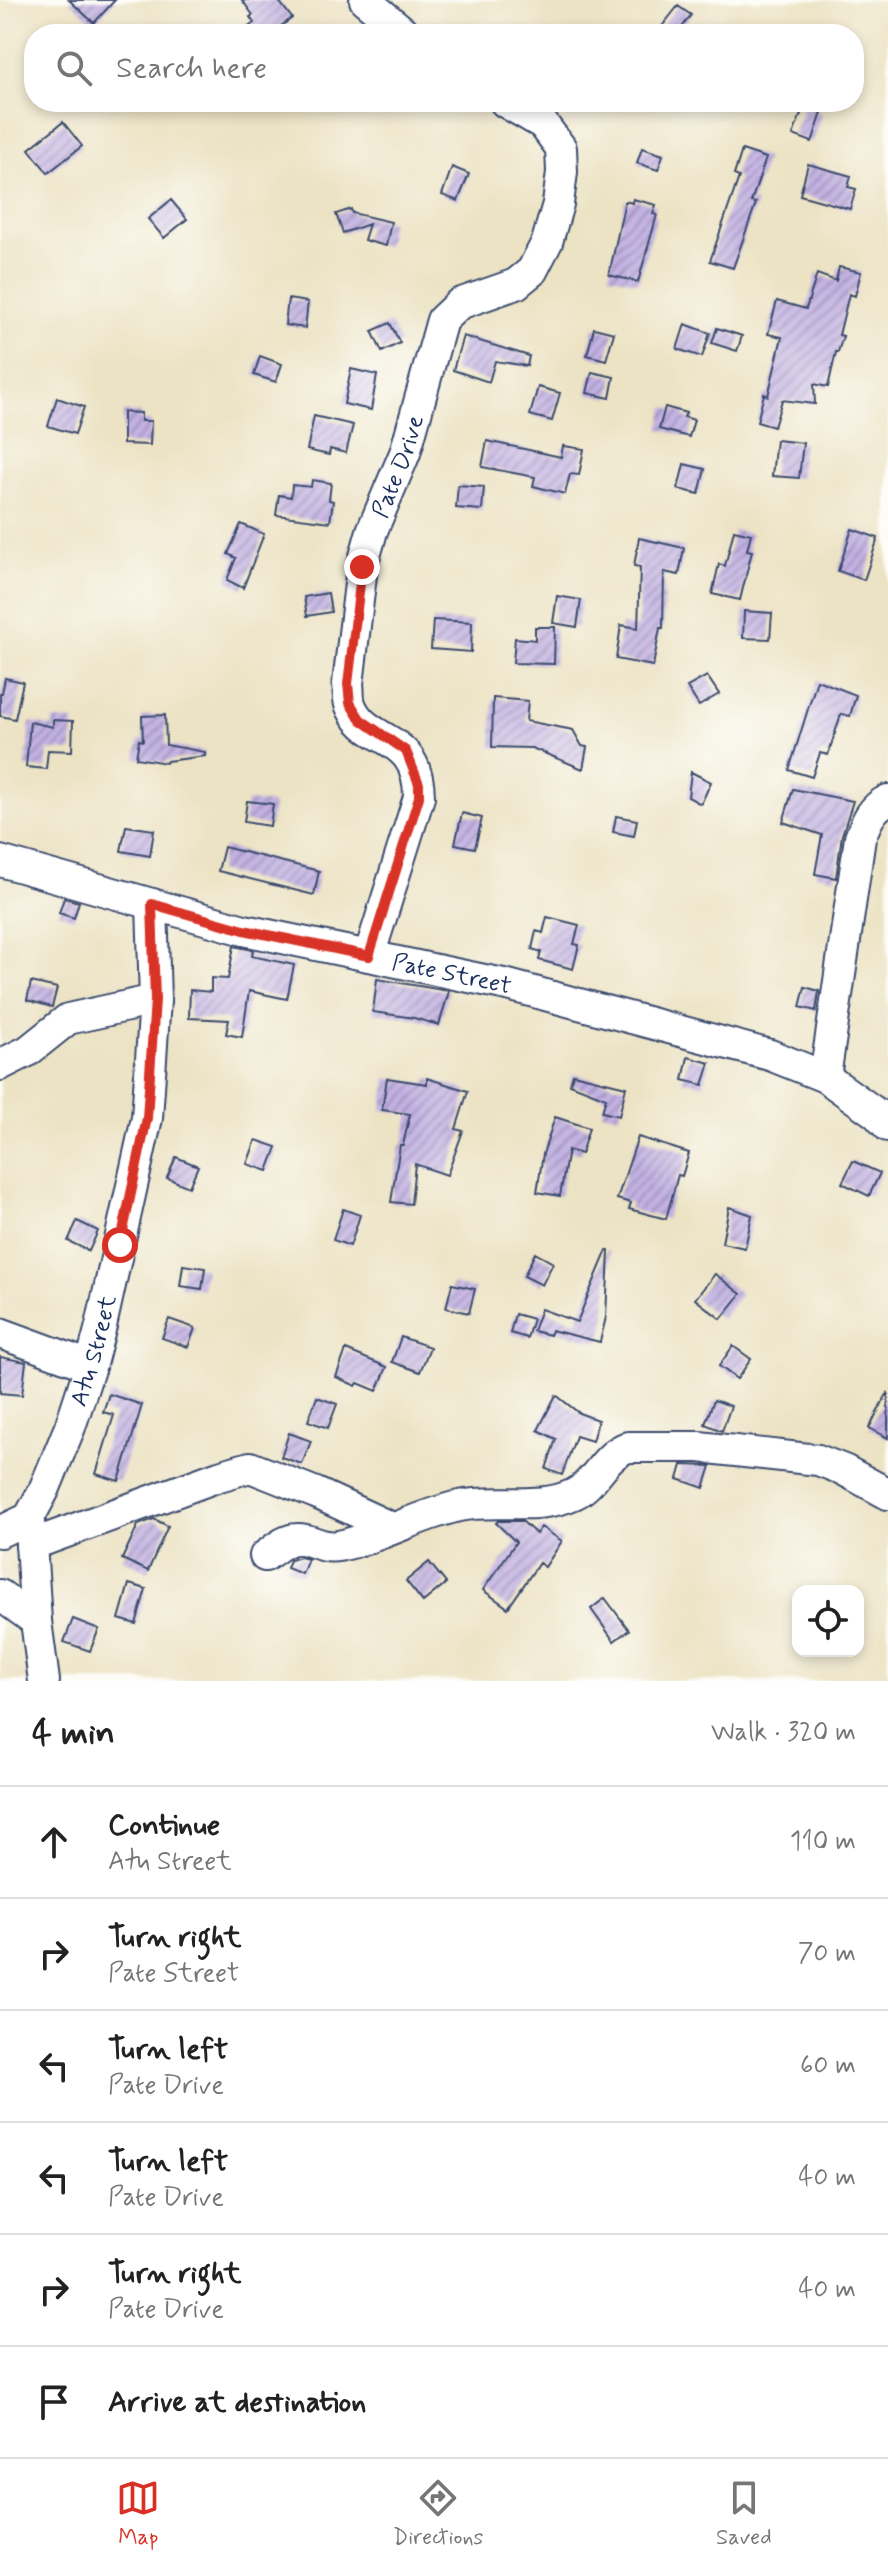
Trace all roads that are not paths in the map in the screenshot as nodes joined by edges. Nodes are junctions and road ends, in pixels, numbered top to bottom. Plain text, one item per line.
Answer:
1 (365, 0) edge
2 (394, 24) edge
3 (522, 112) edge
4 (888, 800) edge
5 (0, 861) edge
6 (152, 904) junction
7 (369, 956) junction
8 (155, 1000) junction
9 (0, 1065) edge
10 (825, 1077) junction
11 (888, 1126) edge
12 (0, 1333) edge
13 (90, 1366) junction
14 (888, 1494) edge
15 (392, 1528) junction
16 (0, 1532) edge
17 (30, 1532) junction
18 (265, 1556) dead end
19 (0, 1595) edge
20 (36, 1621) junction
21 (44, 1681) edge

1 - 2 street
3 - 7 street, Pate Drive
4 - 10 street
5 - 6 street, Pate Street
6 - 7 street, Pate Street
6 - 8 street, Atu Street
7 - 10 street, Pate Street
8 - 9 street
8 - 13 street, Atu Street
10 - 11 street, Pate Street
12 - 13 street
13 - 17 street, Atu Street
14 - 15 street
15 - 17 street
15 - 18 street
16 - 17 street
17 - 20 street
19 - 20 street
20 - 21 street

